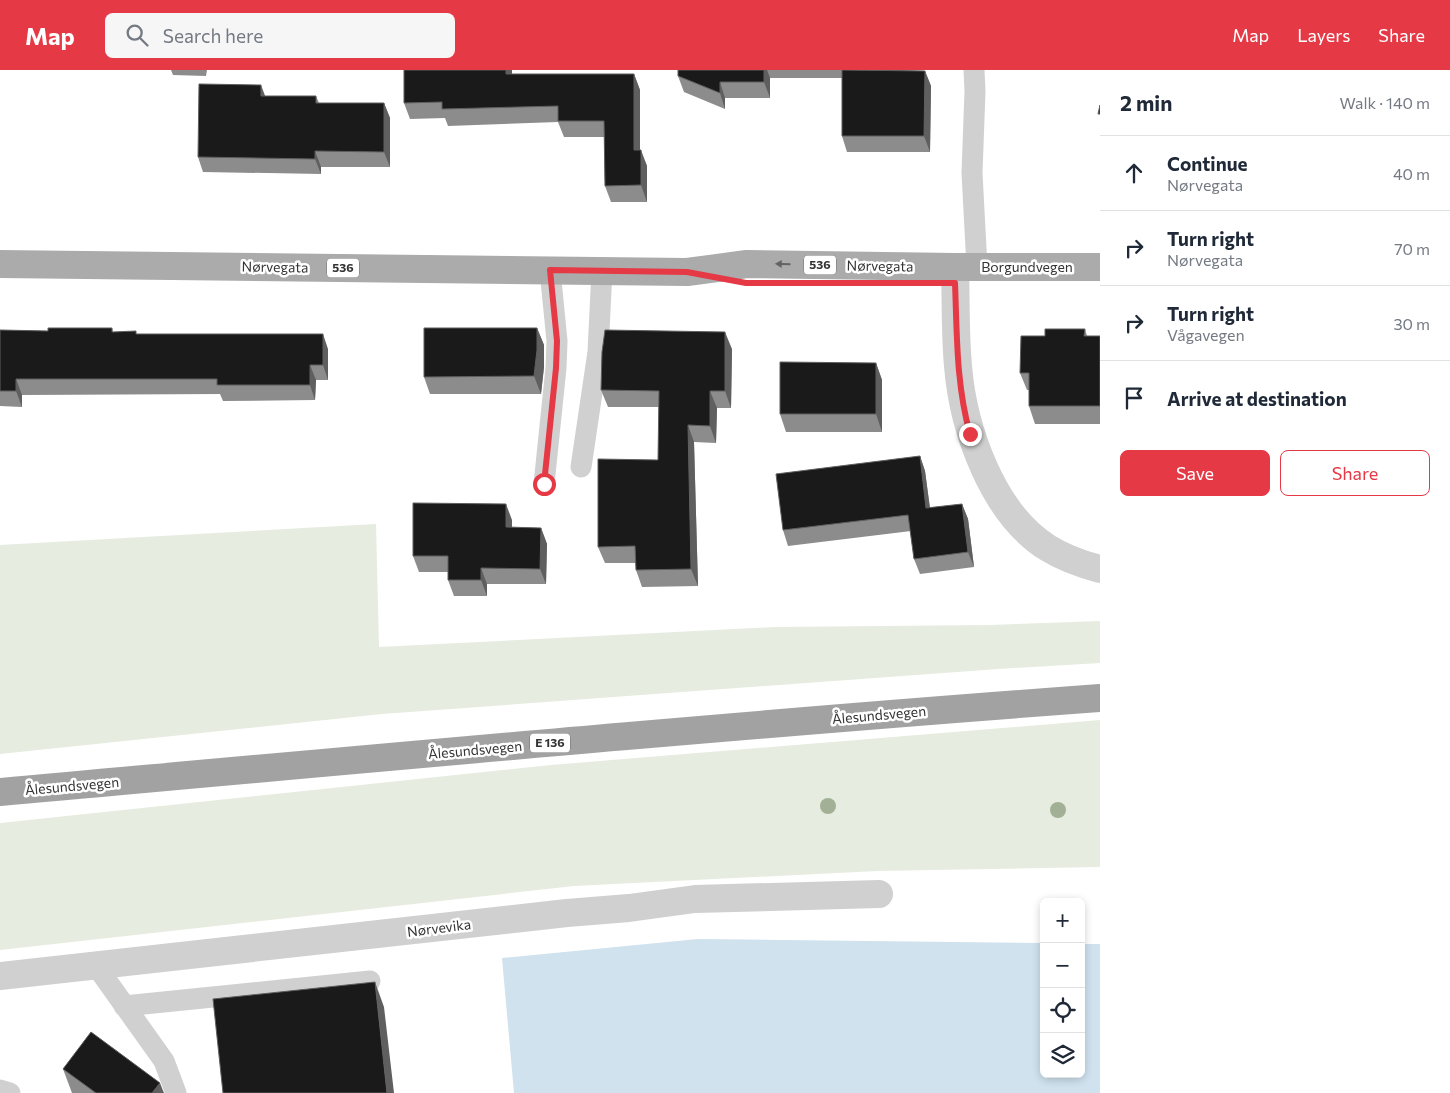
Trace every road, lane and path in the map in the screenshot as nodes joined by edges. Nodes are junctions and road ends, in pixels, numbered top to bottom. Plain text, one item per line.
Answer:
1 (974, 70) edge
2 (0, 264) edge
3 (1100, 267) edge
4 (550, 270) junction
5 (602, 270) junction
6 (962, 272) junction
7 (1100, 285) edge
8 (581, 466) dead end
9 (544, 484) dead end
10 (1100, 569) edge
11 (1100, 698) edge
12 (0, 792) edge
13 (879, 894) dead end
14 (96, 967) junction
15 (0, 976) edge
16 (370, 981) edge
17 (124, 1006) junction
18 (0, 1090) edge
19 (10, 1093) edge
20 (176, 1093) edge

1 - 6 lane
2 - 4 main road, Nørvegata / 536
3 - 6 main road, Borgundvegen / 536
4 - 5 main road, Nørvegata / 536
4 - 9 lane
5 - 6 main road, Nørvegata / 536
5 - 8 lane
6 - 7 main road, Borgundvegen / 536
6 - 10 street
11 - 12 highway, Ålesundsvegen / E 136
13 - 14 street, Nørvevika
14 - 15 street, Nørvevika
14 - 17 lane
16 - 17 lane
17 - 20 lane
18 - 19 lane

